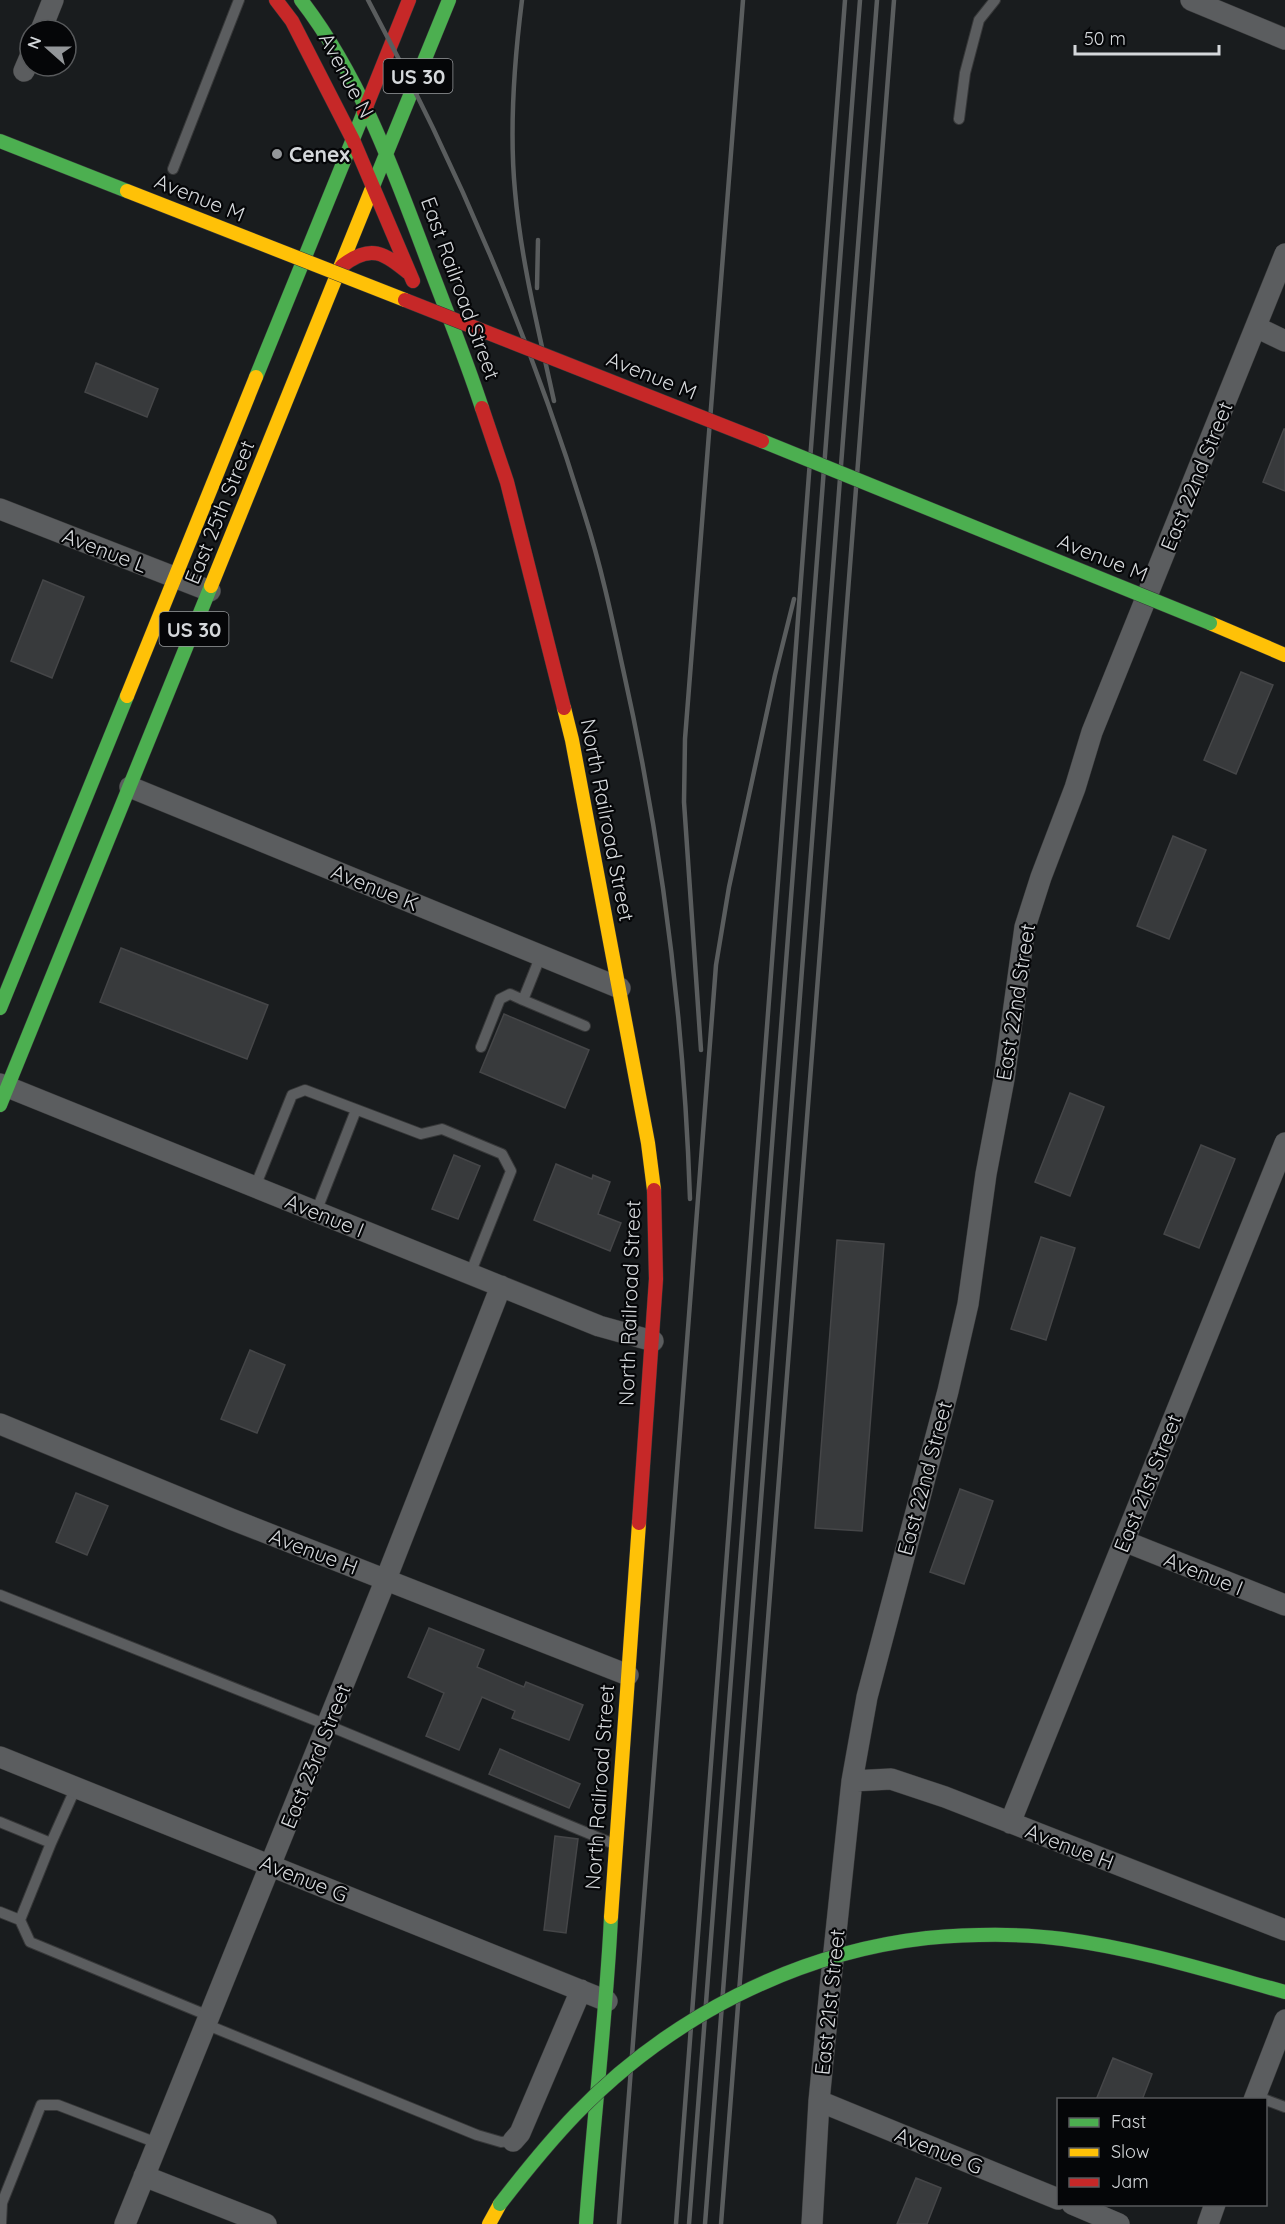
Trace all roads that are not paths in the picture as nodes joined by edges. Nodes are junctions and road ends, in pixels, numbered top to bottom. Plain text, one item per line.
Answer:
1 (53, 0) edge
2 (239, 0) edge
3 (276, 0) edge
4 (301, 0) edge
5 (409, 0) edge
6 (449, 0) edge
7 (995, 0) edge
8 (1191, 0) edge
9 (46, 18) edge
10 (1285, 39) edge
11 (366, 108) junction
12 (959, 119) dead end
13 (353, 140) junction
14 (0, 141) edge
15 (387, 153) junction
16 (173, 169) dead end
17 (374, 186) junction
18 (1285, 254) edge
19 (342, 266) junction
20 (410, 274) junction
21 (432, 322) dead end
22 (1256, 327) junction
23 (1285, 341) edge
24 (443, 342) dead end
25 (480, 401) junction
26 (0, 509) edge
27 (176, 578) junction
28 (210, 591) junction
29 (1285, 656) edge
30 (130, 787) junction
31 (541, 955) junction
32 (620, 988) junction
33 (523, 1000) junction
34 (0, 1008) edge
35 (585, 1026) dead end
36 (481, 1047) dead end
37 (2, 1092) edge
38 (356, 1110) junction
39 (1285, 1143) edge
40 (255, 1187) junction
41 (316, 1212) junction
42 (470, 1274) junction
43 (501, 1286) junction
44 (653, 1341) junction
45 (0, 1424) edge
46 (1124, 1541) junction
47 (386, 1579) junction
48 (0, 1595) edge
49 (1285, 1605) edge
50 (628, 1674) junction
51 (327, 1725) junction
52 (0, 1757) edge
53 (852, 1780) junction
54 (76, 1787) junction
55 (0, 1822) edge
56 (1010, 1823) junction
57 (51, 1843) junction
58 (615, 1845) junction
59 (272, 1865) junction
60 (0, 1912) edge
61 (20, 1920) junction
62 (1285, 1930) edge
63 (581, 1990) junction
64 (1285, 1992) edge
65 (607, 2001) junction
66 (207, 2020) junction
67 (1285, 2020) edge
68 (1260, 2098) edge
69 (819, 2101) junction
70 (1267, 2101) edge
71 (1285, 2107) edge
72 (513, 2141) joint
73 (157, 2144) junction
74 (144, 2176) junction
75 (1057, 2198) edge
76 (1074, 2206) edge
77 (1215, 2206) edge
78 (1, 2224) edge
79 (125, 2224) edge
80 (266, 2224) edge
81 (489, 2224) edge
82 (586, 2224) edge
83 (812, 2224) edge
84 (1119, 2224) edge
85 (1208, 2224) edge

1 - 9 street
2 - 16 lane
3 - 13 main road, Avenue N
4 - 11 main road, Avenue N
5 - 11 main road, East 25th Street / US 30
6 - 15 main road, East 25th Street / US 30
7 - 12 lane
8 - 10 street
11 - 13 main road, East 25th Street / US 30
11 - 15 main road, Avenue N
13 - 17 main road, East Railroad Street
13 - 27 main road, East 25th Street / US 30
14 - 29 main road, Avenue M, bridge
15 - 17 main road, East 25th Street / US 30
15 - 25 main road, East Railroad Street
17 - 19 main road, East 25th Street / US 30
17 - 20 main road, East Railroad Street
18 - 22 street, East 22nd Street
19 - 20 main road
19 - 28 main road, East 25th Street / US 30
20 - 21 main road, East Railroad Street
22 - 23 street
22 - 53 street, East 22nd Street
24 - 25 main road, East Railroad Street
25 - 32 main road, North Railroad Street
26 - 27 street, Avenue L
27 - 28 street, Avenue L
27 - 34 main road, East 25th Street / US 30
28 - 30 main road, East 25th Street / US 30
30 - 31 street, Avenue K
30 - 37 main road, East 25th Street / US 30
31 - 32 street, Avenue K
31 - 33 lane
32 - 44 main road, North Railroad Street
33 - 35 lane
33 - 36 lane
37 - 40 street, Avenue I
38 - 40 lane
38 - 41 lane
38 - 42 lane
39 - 46 street, East 21st Street
40 - 41 street, Avenue I
41 - 42 street, Avenue I
42 - 43 street, Avenue I
43 - 44 street, Avenue I
43 - 47 street, East 23rd Street
44 - 50 main road, North Railroad Street
45 - 47 street, Avenue H
46 - 49 street, Avenue I
46 - 56 street, East 21st Street
47 - 50 street, Avenue H
47 - 51 street, East 23rd Street
48 - 51 lane
50 - 58 main road, North Railroad Street
51 - 58 lane
51 - 59 street, East 23rd Street
52 - 54 street, Avenue G
53 - 56 street, Avenue H
53 - 69 street, East 21st Street
54 - 57 lane
54 - 59 street, Avenue G
55 - 57 lane
56 - 62 street, Avenue H
57 - 61 lane
58 - 65 main road, North Railroad Street
59 - 63 street, Avenue G
59 - 66 street, East 23rd Street
60 - 61 lane
61 - 66 lane
63 - 65 street, Avenue G
63 - 72 street
64 - 81 main road, bridge
65 - 82 main road, North Railroad Street
66 - 72 lane
66 - 73 street, East 23rd Street
67 - 68 street
69 - 75 street, Avenue G
69 - 83 street, East 21st Street
70 - 71 lane
73 - 74 street, East 23rd Street
73 - 78 lane
74 - 79 street, East 23rd Street
74 - 80 street
76 - 84 street
77 - 85 street

